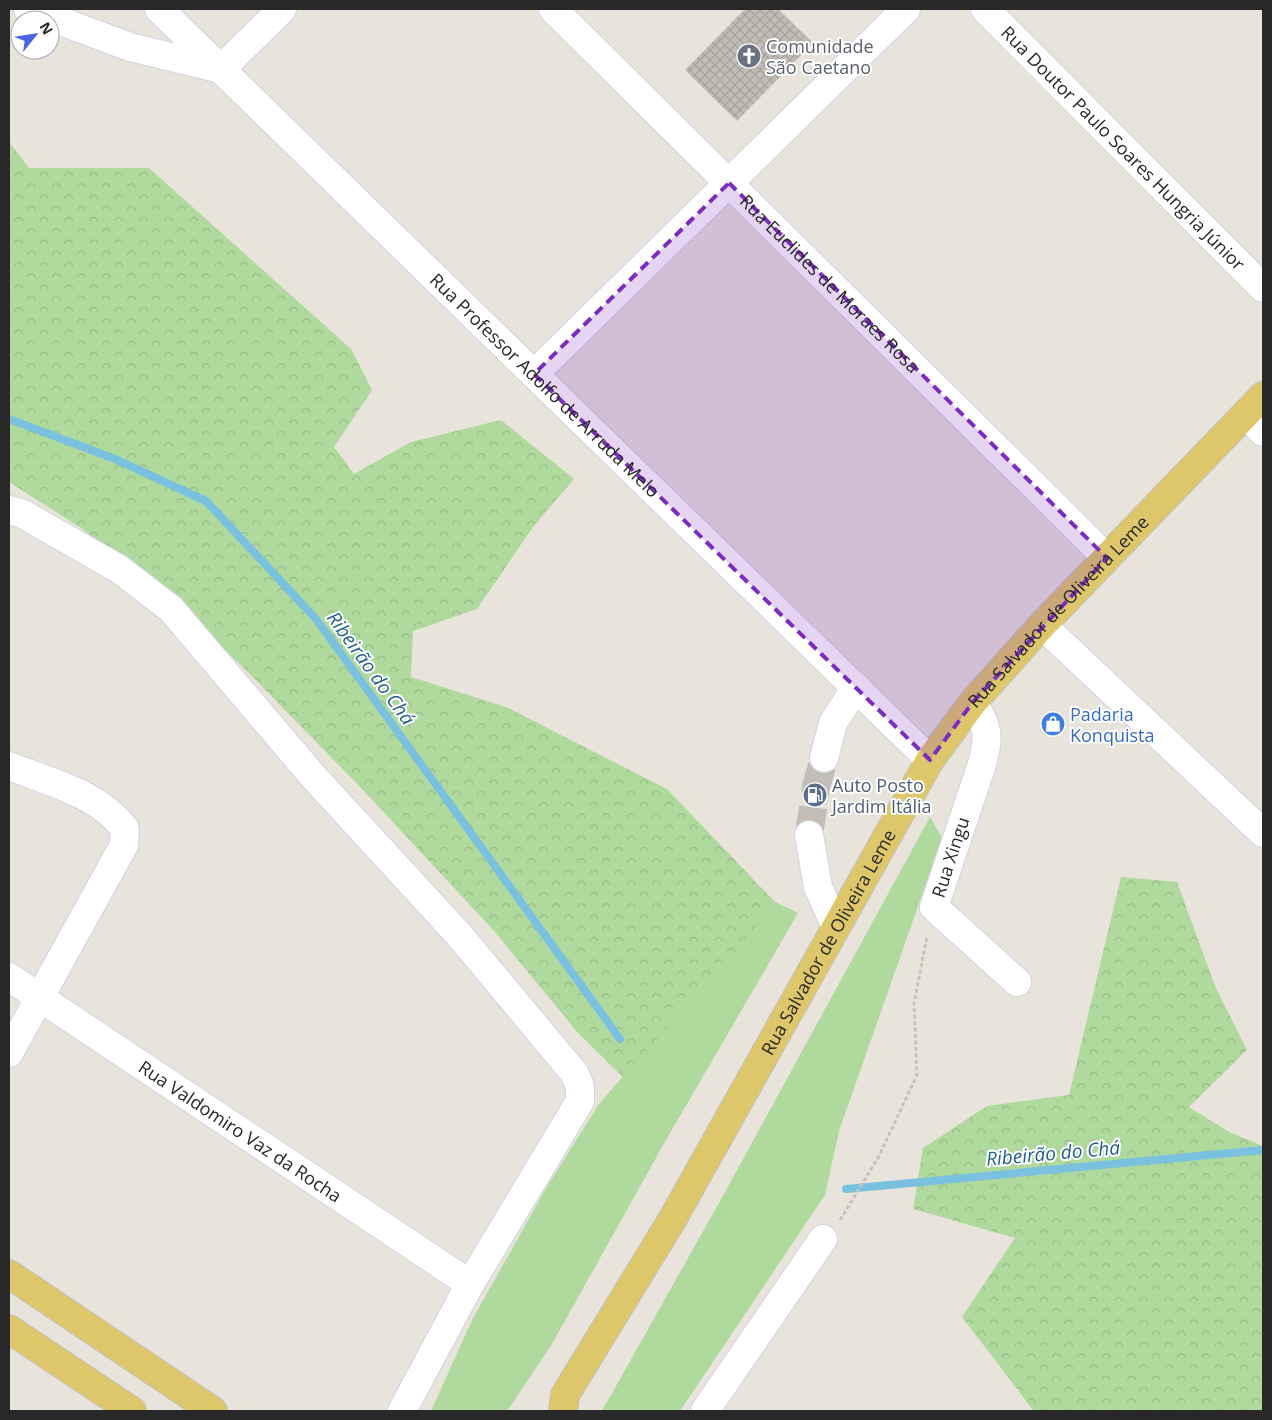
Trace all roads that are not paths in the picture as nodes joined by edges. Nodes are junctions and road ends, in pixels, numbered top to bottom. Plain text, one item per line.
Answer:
1 (28, 9) edge
2 (159, 9) edge
3 (282, 9) edge
4 (553, 9) edge
5 (906, 9) edge
6 (985, 9) edge
7 (221, 69) junction
8 (729, 183) junction
9 (1263, 288) edge
10 (534, 374) junction
11 (1257, 414) edge
12 (9, 510) edge
13 (1107, 558) junction
14 (1042, 625) junction
15 (856, 687) junction
16 (973, 702) junction
17 (824, 758) tunnel mouth
18 (930, 760) junction
19 (9, 766) edge
20 (1263, 833) edge
21 (808, 835) tunnel mouth
22 (836, 927) junction
23 (9, 977) edge
24 (1017, 982) dead end
25 (40, 998) junction
26 (9, 1053) edge
27 (823, 1239) dead end
28 (9, 1274) edge
29 (470, 1284) junction
30 (9, 1329) edge
31 (564, 1403) edge
32 (409, 1406) edge
33 (132, 1411) edge
34 (213, 1411) edge
35 (542, 1411) edge
36 (705, 1411) edge

1 - 7 street
2 - 7 street, Rua Professor Adolfo de Arruda Melo
3 - 7 street
4 - 8 street, Rua Euclides de Moraes Rosa
5 - 8 street
6 - 9 street, Rua Doutor Paulo Soares Hungria Júnior
7 - 10 street, Rua Professor Adolfo de Arruda Melo
8 - 10 street
8 - 13 street, Rua Euclides de Moraes Rosa
10 - 15 street, Rua Professor Adolfo de Arruda Melo
11 - 13 main road, Rua Salvador de Oliveira Leme
12 - 29 street
13 - 14 main road, Rua Salvador de Oliveira Leme
14 - 16 main road, Rua Salvador de Oliveira Leme
14 - 20 street
15 - 17 street
15 - 18 street, Rua Professor Adolfo de Arruda Melo
16 - 18 main road, Rua Salvador de Oliveira Leme
16 - 24 street, Rua Xingu
18 - 22 main road, Rua Salvador de Oliveira Leme
19 - 25 street
21 - 22 street
22 - 31 main road, Rua Salvador de Oliveira Leme
23 - 25 street, Rua Valdomiro Vaz da Rocha
25 - 26 street
25 - 29 street, Rua Valdomiro Vaz da Rocha
27 - 36 street
28 - 34 main road
29 - 32 street
30 - 33 main road
31 - 35 main road

